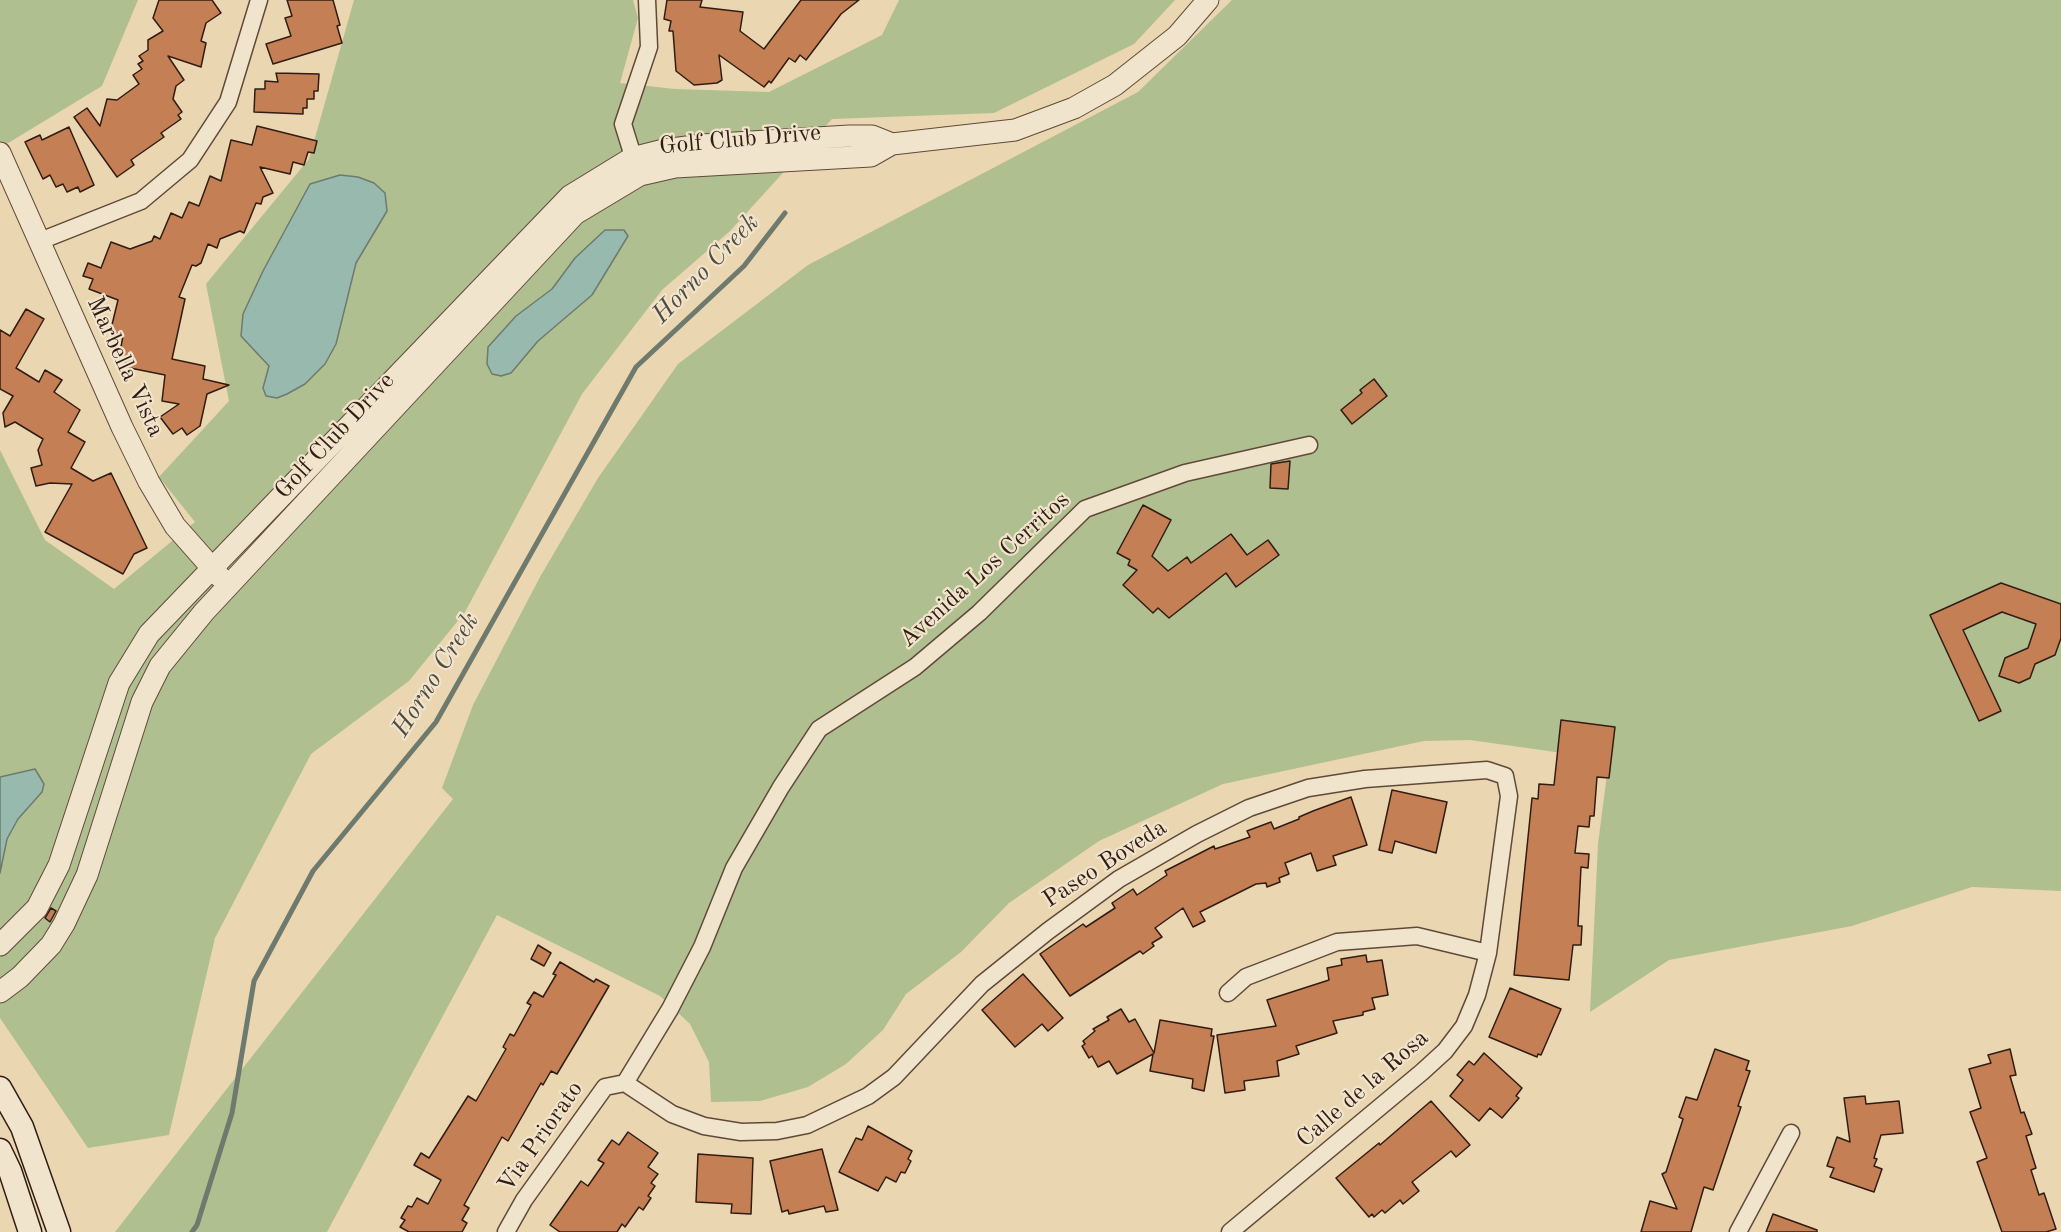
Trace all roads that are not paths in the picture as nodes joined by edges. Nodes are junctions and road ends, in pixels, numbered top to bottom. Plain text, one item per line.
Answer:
1 (259, 0) edge
2 (647, 0) edge
3 (1208, 0) edge
4 (0, 153) edge
5 (636, 167) junction
6 (40, 241) junction
7 (1309, 445) dead end
8 (211, 569) junction
9 (230, 585) junction
10 (0, 945) edge
11 (1488, 953) junction
12 (0, 992) edge
13 (1228, 993) dead end
14 (625, 1083) junction
15 (0, 1088) edge
16 (1791, 1133) dead end
17 (0, 1150) edge
18 (30, 1232) edge
19 (59, 1232) edge
20 (506, 1232) edge
21 (1230, 1232) edge
22 (1738, 1232) edge

1 - 6 street
2 - 5 street
3 - 5 street, Golf Club Drive
4 - 6 street, Marbella Vista
5 - 8 street, Golf Club Drive
5 - 9 street, Golf Club Drive
6 - 8 street, Marbella Vista
7 - 14 street, Avenida Los Cerritos
8 - 9 street, Marbella Vista
8 - 10 street, Golf Club Drive
9 - 12 street, Golf Club Drive
11 - 13 street
11 - 14 street, Paseo Boveda
11 - 21 street, Calle de la Rosa
14 - 20 street, Via Priorato
15 - 19 main road
16 - 22 street
17 - 18 main road

